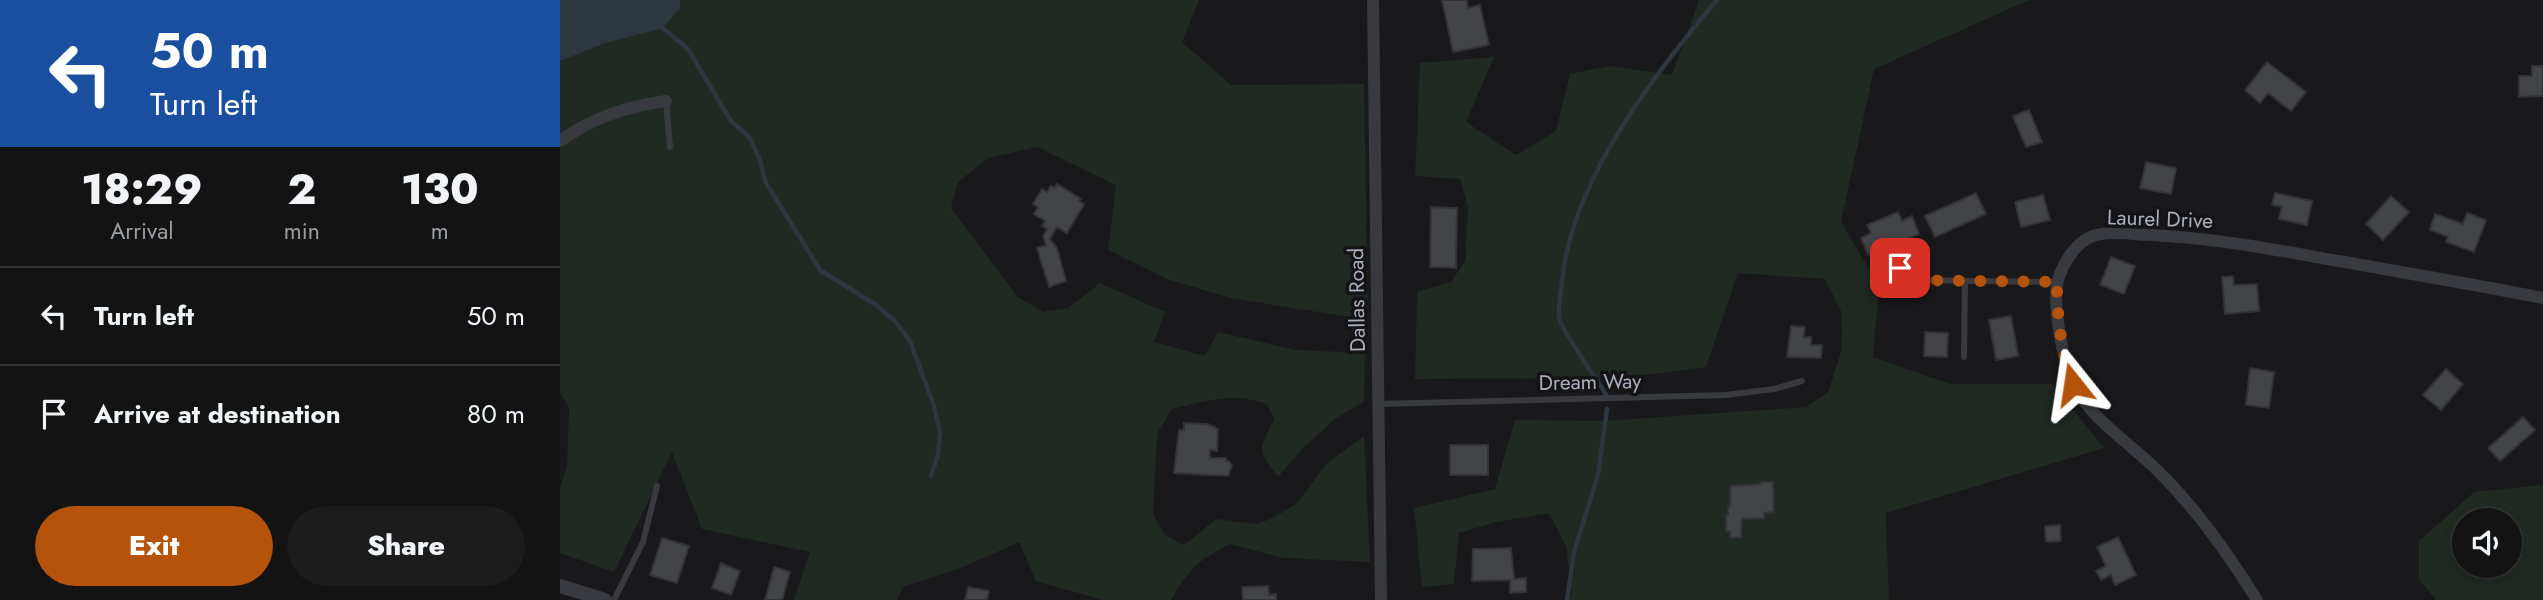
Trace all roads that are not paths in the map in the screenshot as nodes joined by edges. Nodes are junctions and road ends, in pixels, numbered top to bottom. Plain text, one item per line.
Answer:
1 (1374, 0) edge
2 (666, 100) joint
3 (560, 141) edge
4 (670, 147) dead end
5 (1900, 268) dead end
6 (1965, 281) junction
7 (2057, 282) junction
8 (2543, 298) edge
9 (1964, 357) dead end
10 (1802, 381) dead end
11 (1378, 404) junction
12 (657, 486) dead end
13 (560, 586) edge
14 (600, 599) edge
15 (614, 600) edge
16 (1381, 600) edge
17 (2257, 600) edge

1 - 11 street, Dallas Road
2 - 3 street
2 - 4 lane
5 - 6 lane
6 - 7 lane
6 - 9 lane
7 - 8 street, Laurel Drive
7 - 17 street
10 - 11 lane, Dream Way
11 - 16 street, Dallas Road
12 - 15 lane
13 - 14 street

